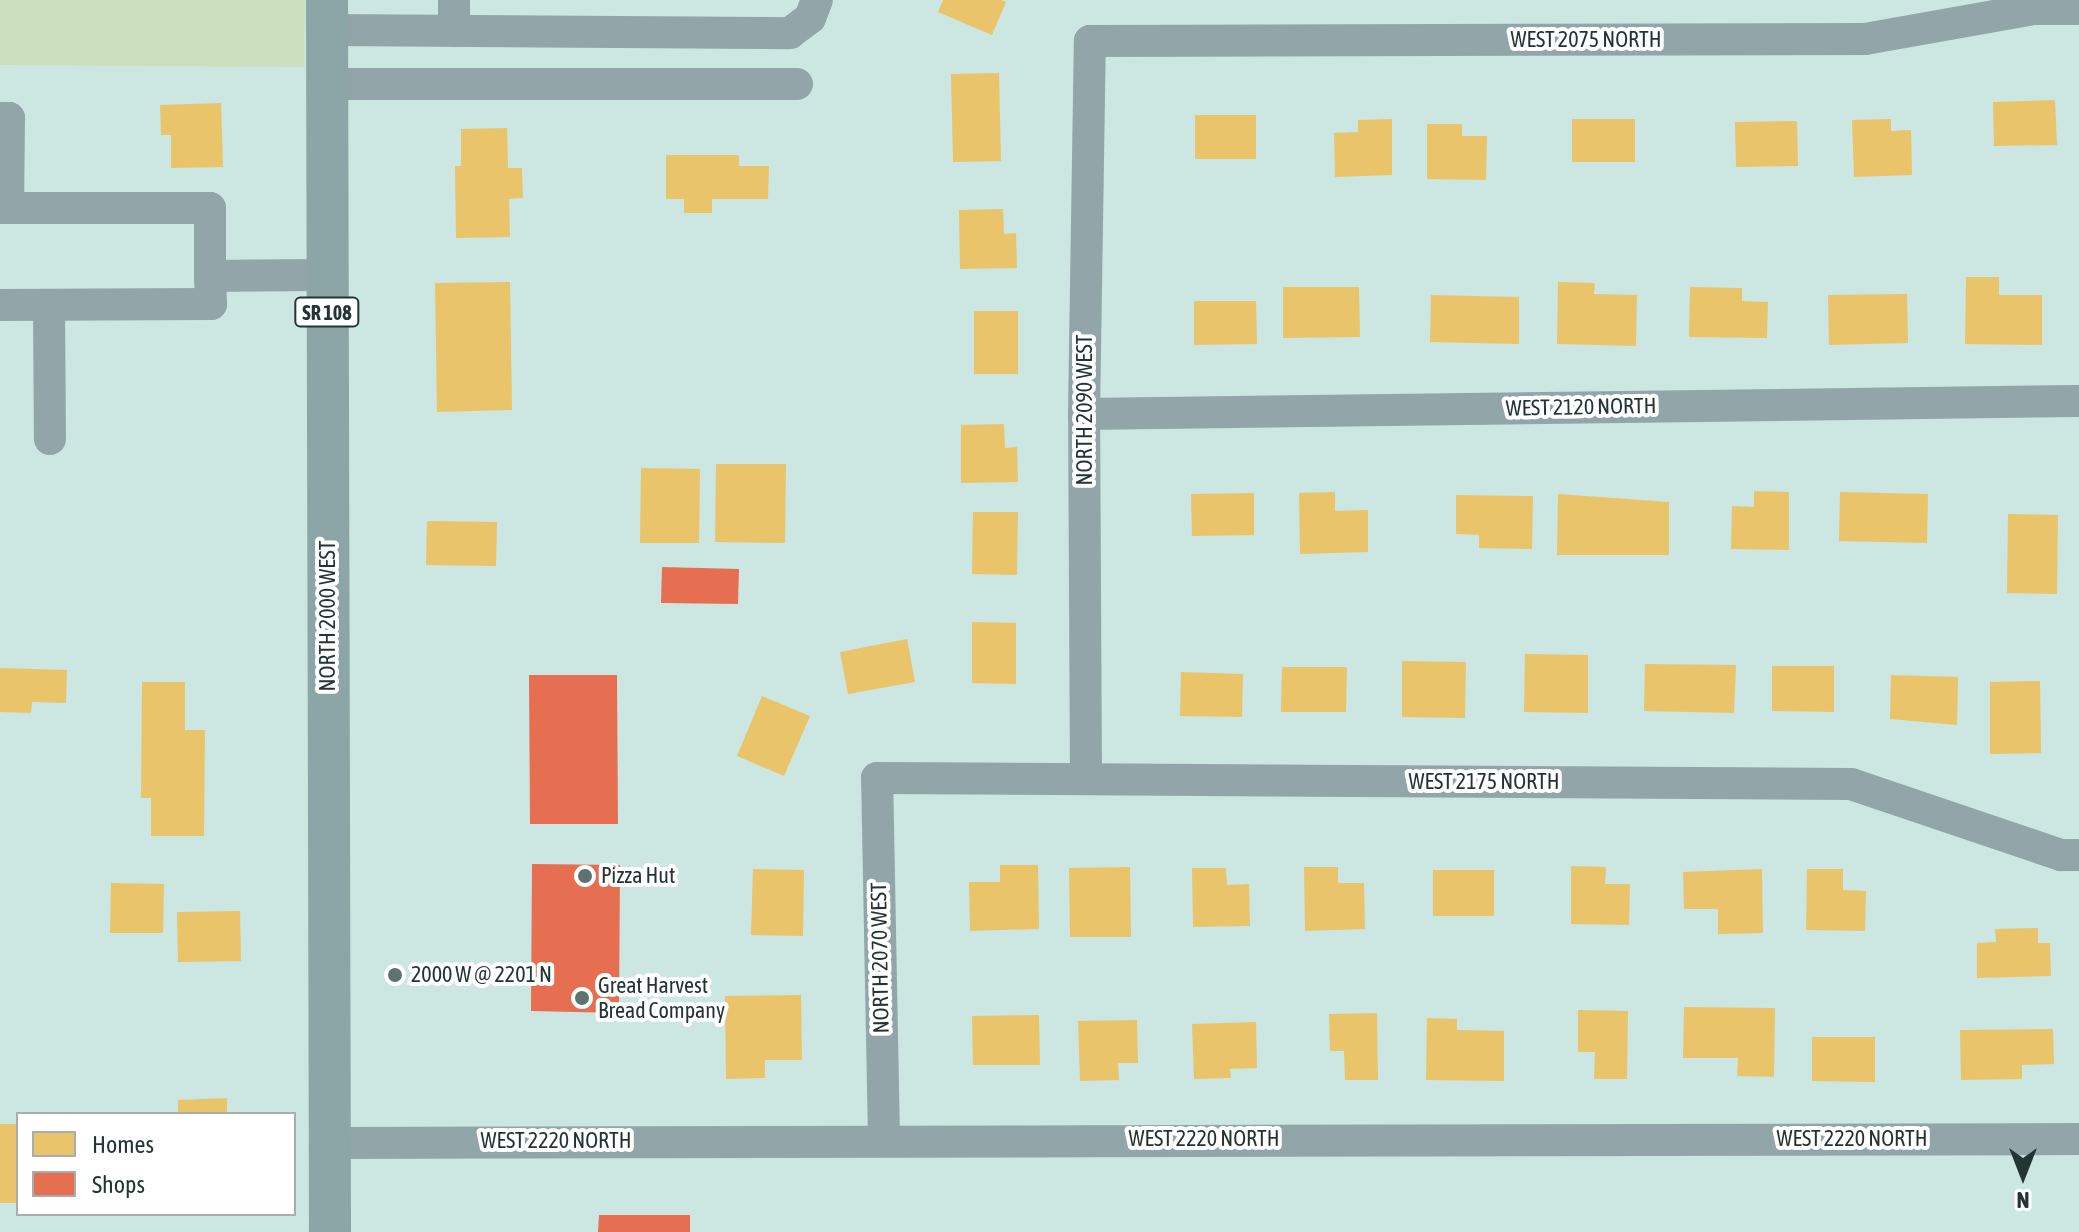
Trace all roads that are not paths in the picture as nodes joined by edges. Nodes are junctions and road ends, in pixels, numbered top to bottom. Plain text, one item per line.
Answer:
1 (817, 0) edge
2 (2079, 9) edge
3 (327, 15) edge
4 (454, 16) edge
5 (1090, 41) joint
6 (327, 84) junction
7 (797, 84) dead end
8 (0, 118) edge
9 (4, 208) edge
10 (327, 275) junction
11 (210, 276) junction
12 (0, 305) edge
13 (49, 305) junction
14 (2079, 401) edge
15 (1084, 414) junction
16 (50, 439) dead end
17 (877, 778) joint
18 (1086, 779) junction
19 (2079, 855) edge
20 (884, 1139) junction
21 (2079, 1139) edge
22 (329, 1143) junction
23 (330, 1232) edge

1 - 4 street
2 - 5 street, WEST 2075 NORTH
3 - 4 street
3 - 6 main road, NORTH 2000 WEST / SR 108
5 - 15 street, NORTH 2090 WEST
6 - 7 street
6 - 10 main road, NORTH 2000 WEST / SR 108
8 - 9 street
9 - 11 street
10 - 11 street
10 - 22 main road, NORTH 2000 WEST / SR 108
11 - 13 street
12 - 13 street
13 - 16 street
14 - 15 street, WEST 2120 NORTH
15 - 18 street, NORTH 2090 WEST
17 - 18 street, WEST 2175 NORTH
17 - 20 street, NORTH 2070 WEST
18 - 19 street, WEST 2175 NORTH
20 - 21 street, WEST 2220 NORTH
20 - 22 street, WEST 2220 NORTH
22 - 23 main road, NORTH 2000 WEST / SR 108

